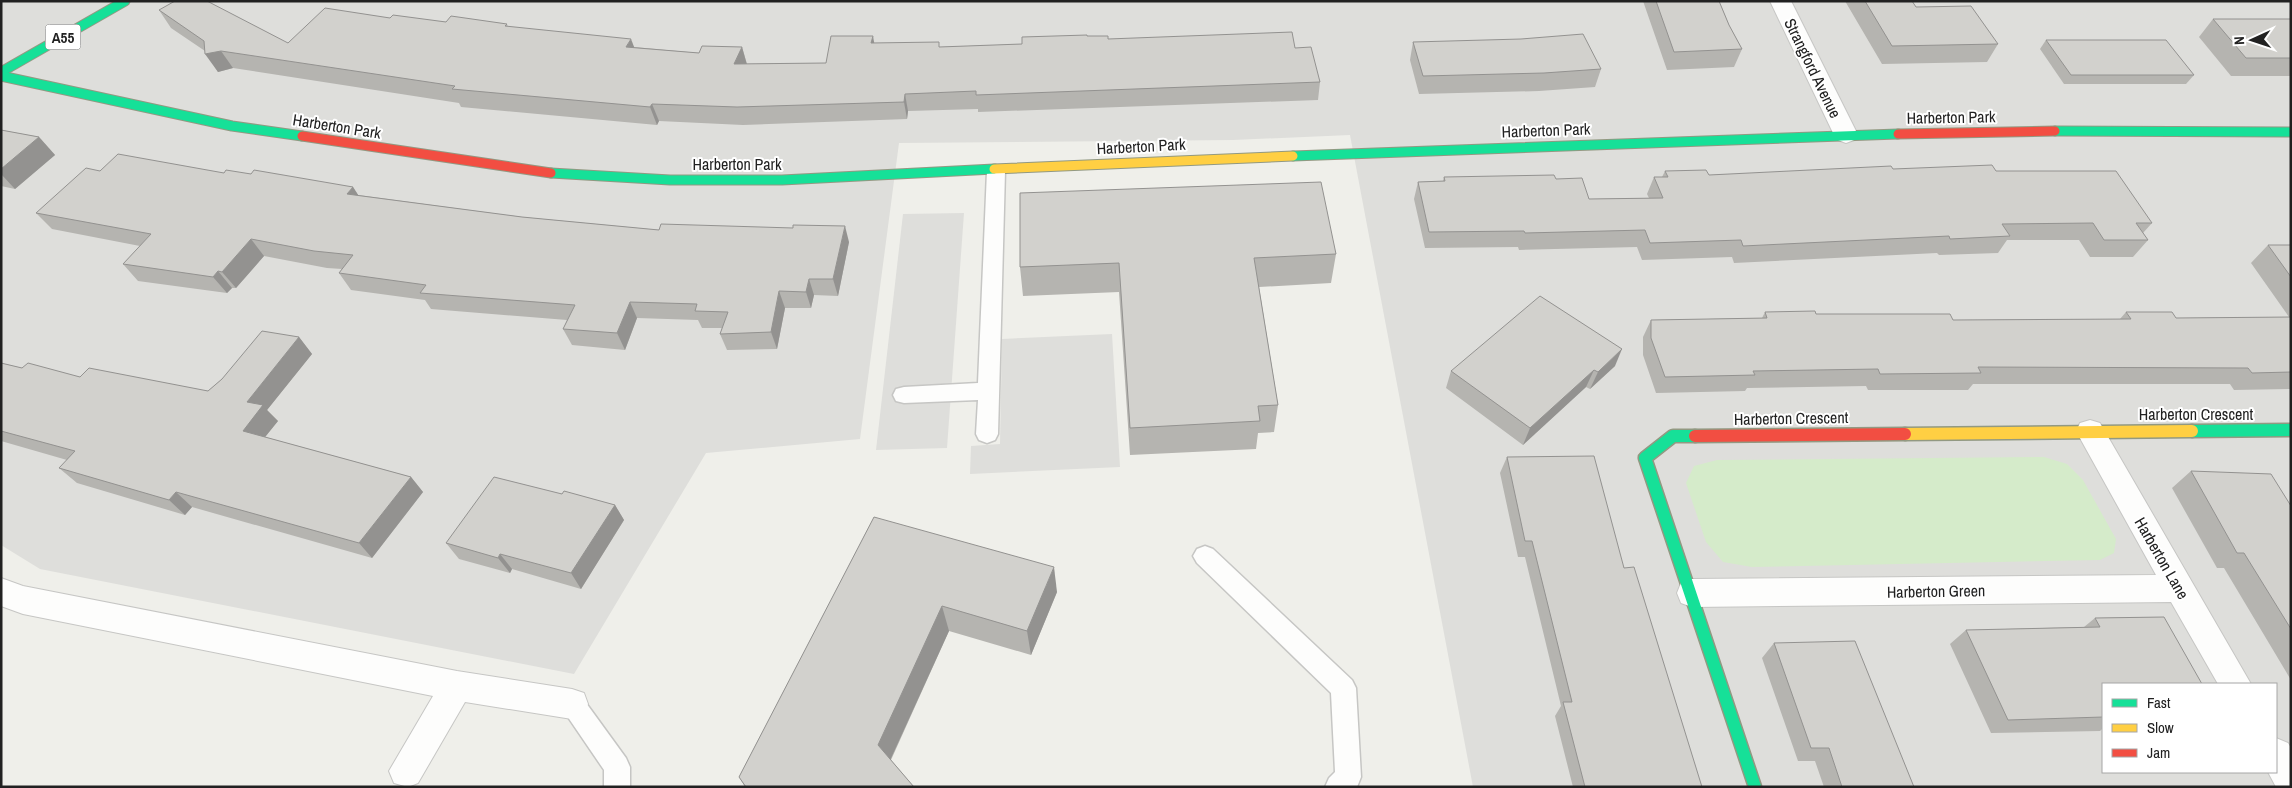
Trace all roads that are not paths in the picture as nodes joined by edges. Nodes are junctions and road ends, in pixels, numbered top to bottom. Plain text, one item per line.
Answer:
1 (125, 1) edge
2 (1780, 1) edge
3 (1, 74) edge
4 (2289, 134) edge
5 (1846, 135) junction
6 (996, 171) junction
7 (989, 391) junction
8 (904, 395) dead end
9 (2291, 430) edge
10 (2090, 431) junction
11 (987, 434) dead end
12 (1205, 556) dead end
13 (2180, 588) junction
14 (1, 592) edge
15 (1692, 593) junction
16 (2234, 683) edge
17 (458, 686) junction
18 (572, 704) joint
19 (2277, 756) edge
20 (406, 772) dead end
21 (2291, 780) edge
22 (617, 787) edge
23 (1338, 787) edge
24 (1755, 787) edge

1 - 3 main road, A55
2 - 5 street, Strangford Avenue
3 - 6 main road, Harberton Park
4 - 5 main road, Harberton Park
5 - 6 main road, Harberton Park
6 - 7 lane
7 - 8 lane
7 - 11 lane
9 - 10 main road, Harberton Crescent
10 - 13 street, Harberton Lane
10 - 15 main road, Harberton Crescent
12 - 23 lane
13 - 15 street, Harberton Green
13 - 16 street, Harberton Lane
14 - 17 street
15 - 24 main road, Harberton Crescent
17 - 18 street
17 - 20 street
18 - 22 lane
19 - 21 street

